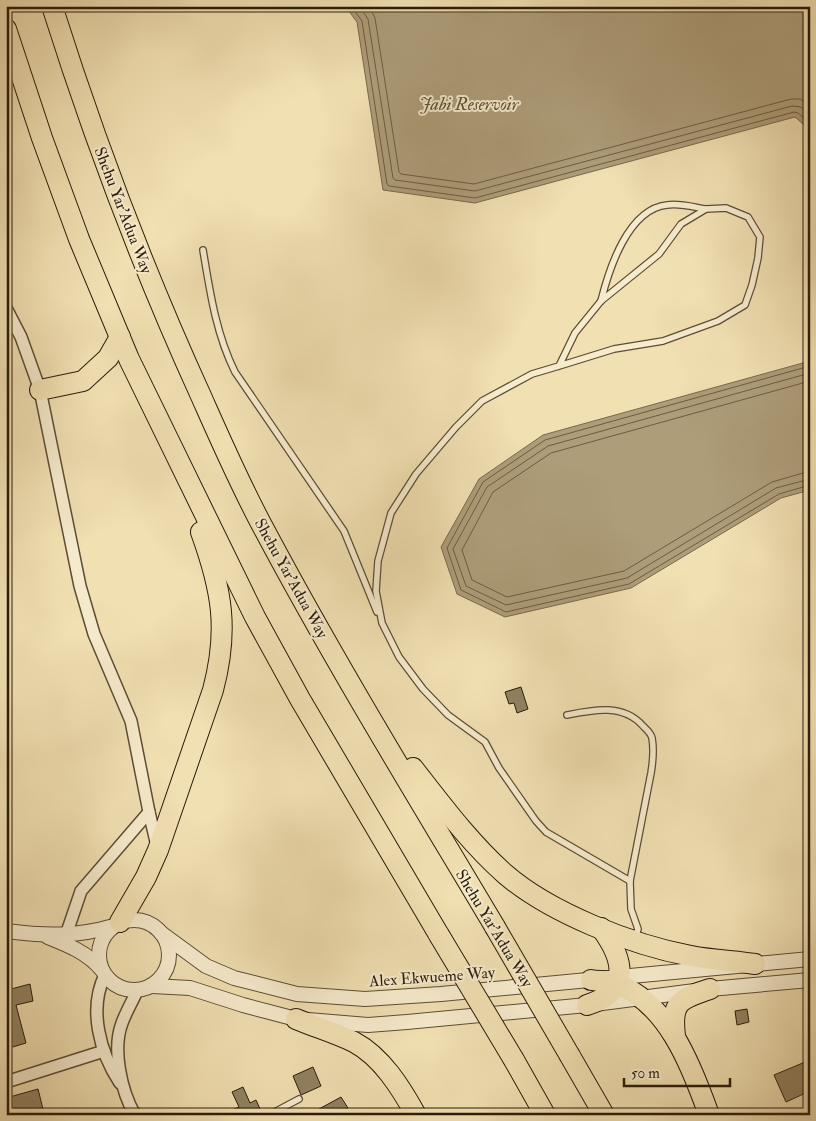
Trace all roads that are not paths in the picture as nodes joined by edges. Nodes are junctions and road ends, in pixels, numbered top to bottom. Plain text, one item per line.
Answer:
1 (52, 6) edge
2 (6, 29) edge
3 (705, 209) junction
4 (203, 250) dead end
5 (601, 301) junction
6 (6, 308) edge
7 (120, 337) junction
8 (559, 366) junction
9 (40, 390) junction
10 (172, 448) junction
11 (382, 623) junction
12 (366, 710) junction
13 (567, 715) dead end
14 (148, 812) junction
15 (158, 850) junction
16 (630, 881) junction
17 (117, 924) junction
18 (601, 928) junction
19 (6, 931) edge
20 (161, 933) junction
21 (66, 935) junction
22 (43, 936) junction
23 (634, 940) junction
24 (810, 959) edge
25 (755, 964) junction
26 (104, 974) junction
27 (591, 980) joint
28 (810, 980) edge
29 (617, 981) junction
30 (152, 986) junction
31 (710, 989) junction
32 (137, 991) junction
33 (640, 997) junction
34 (587, 1004) junction
35 (296, 1019) junction
36 (675, 1036) junction
37 (104, 1051) junction
38 (6, 1082) edge
39 (125, 1091) junction
40 (299, 1099) dead end
41 (129, 1114) edge
42 (269, 1115) edge
43 (416, 1115) edge
44 (545, 1115) edge
45 (604, 1115) edge
46 (709, 1115) edge

1 - 12 highway, Shehu Yar'Adua Way
2 - 7 highway
3 - 5 lane
3 - 5 lane
3 - 8 lane
4 - 11 lane
5 - 8 lane
6 - 9 street
7 - 9 highway
7 - 10 highway
8 - 11 lane
9 - 14 street
10 - 15 highway
10 - 44 highway, bridge
11 - 16 lane
12 - 18 highway
12 - 45 highway, Shehu Yar'Adua Way, bridge
13 - 16 lane
14 - 15 street
14 - 21 street
15 - 17 highway
16 - 23 lane
17 - 20 street
17 - 21 street
17 - 26 street
18 - 23 highway
18 - 29 highway
19 - 22 street
20 - 27 street, Alex Ekwueme Way
20 - 30 street
21 - 22 street
22 - 26 street
23 - 25 highway
24 - 25 street
25 - 29 street
26 - 32 street
26 - 37 street
27 - 29 highway
28 - 31 street
29 - 33 highway
29 - 34 highway
30 - 32 street
30 - 35 street
31 - 33 street
31 - 36 highway
32 - 39 street
33 - 34 street
33 - 36 highway
34 - 35 street
35 - 43 highway
36 - 46 highway
37 - 38 street
37 - 39 street
39 - 41 street
40 - 42 lane

